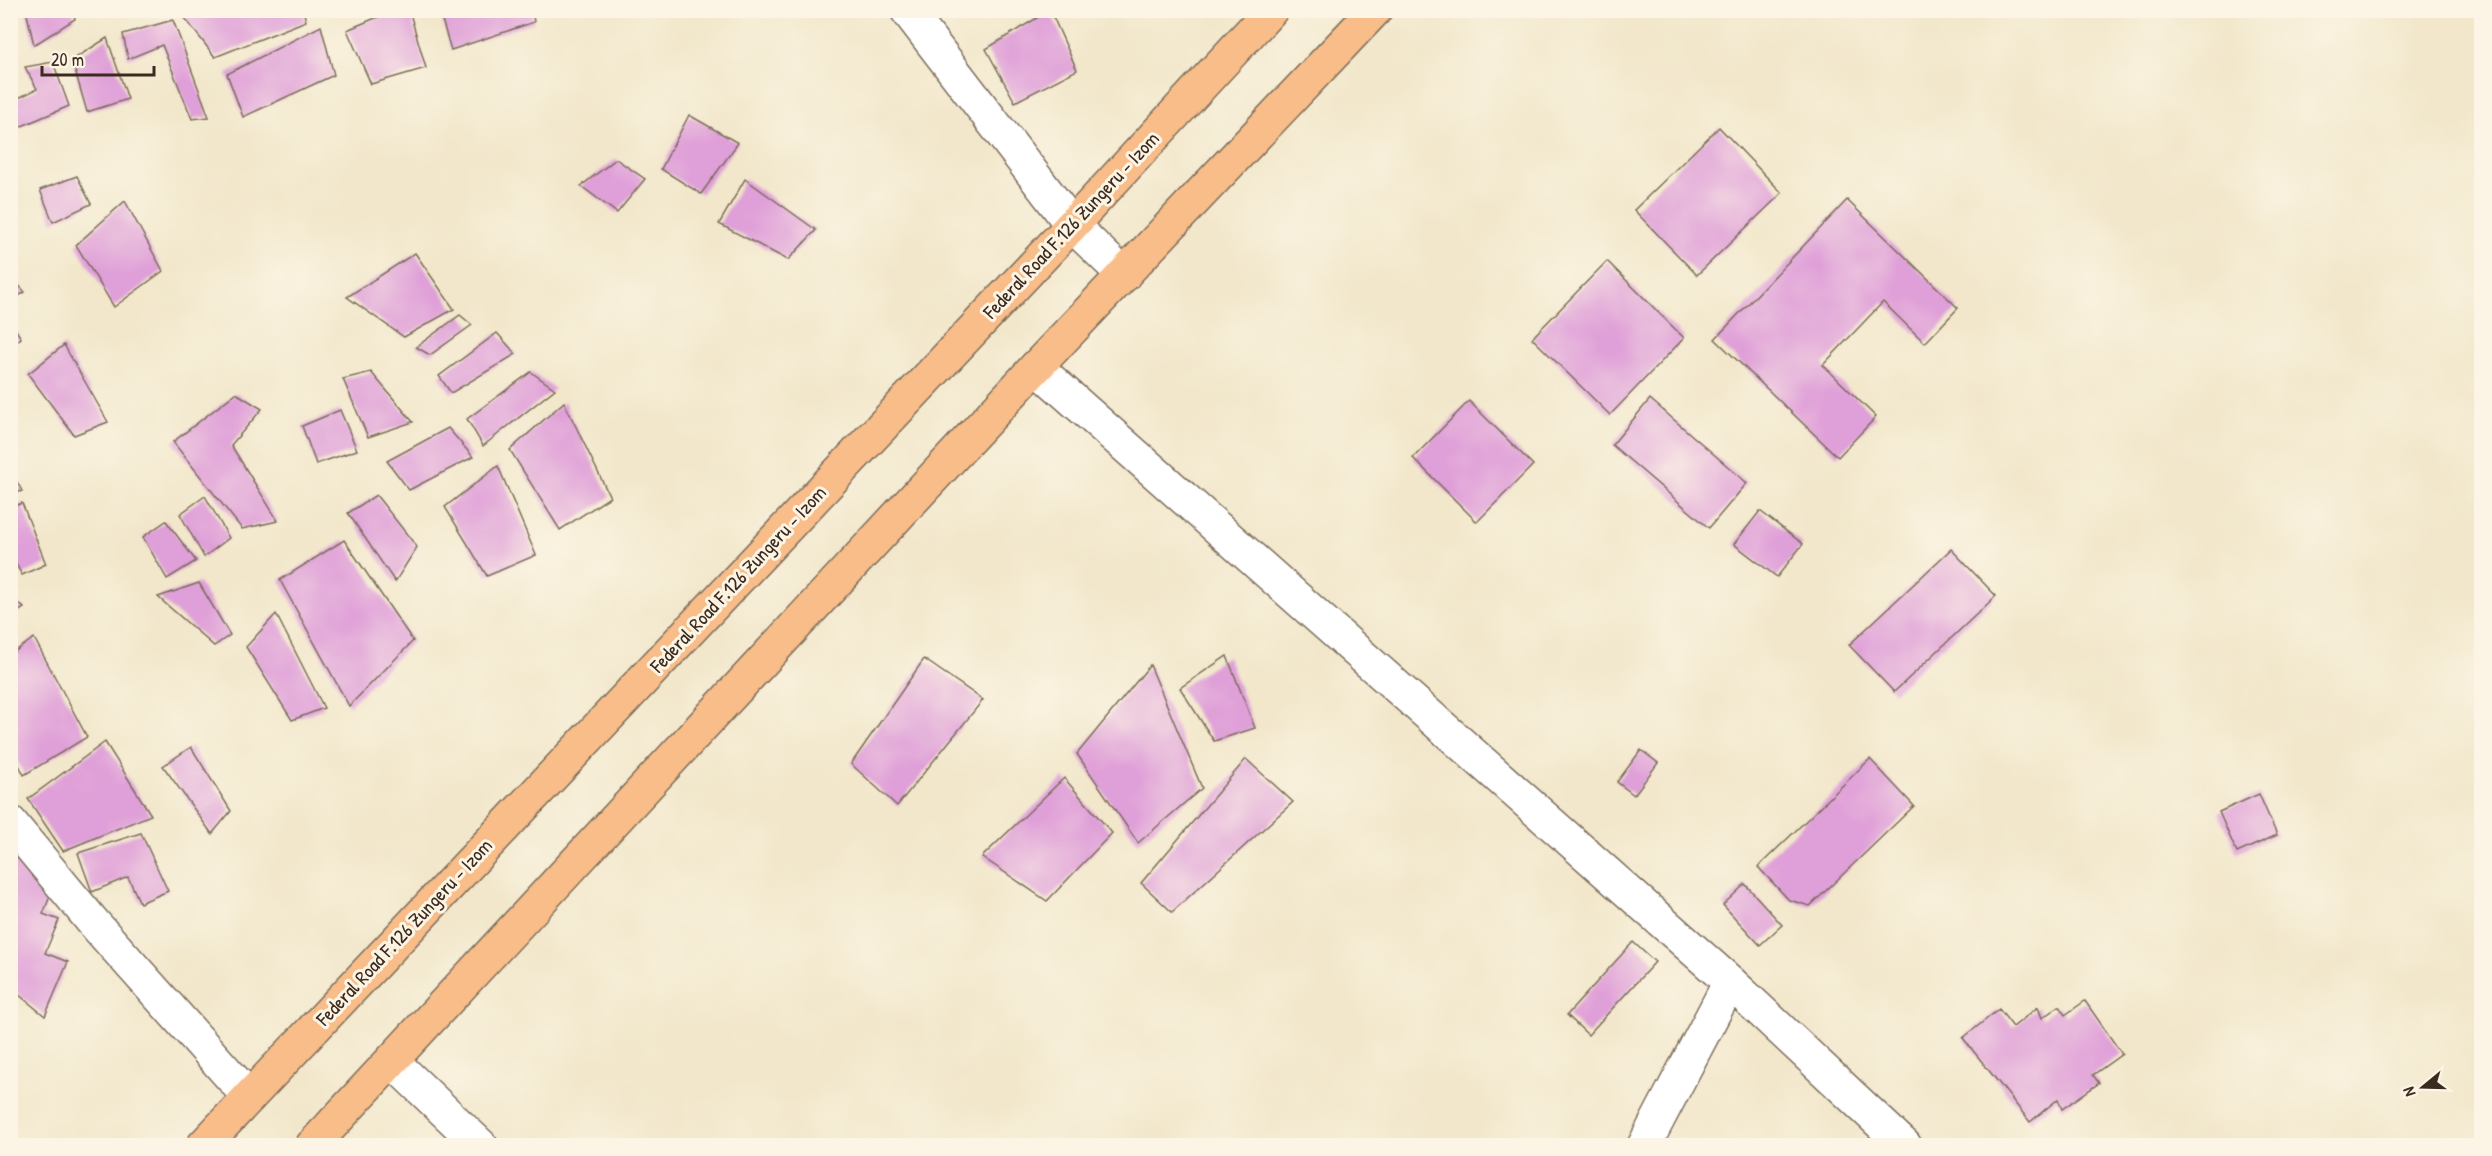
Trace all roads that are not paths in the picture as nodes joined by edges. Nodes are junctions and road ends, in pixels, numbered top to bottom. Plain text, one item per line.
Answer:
1 (907, 10) edge
2 (1270, 10) edge
3 (1375, 10) edge
4 (1072, 225) junction
5 (1124, 275) junction
6 (1036, 367) junction
7 (10, 822) edge
8 (1730, 982) junction
9 (392, 1061) junction
10 (249, 1097) junction
11 (203, 1146) edge
12 (312, 1146) edge
13 (481, 1146) edge
14 (1644, 1146) edge
15 (1905, 1146) edge

1 - 4 street
2 - 4 main road, Federal Road F.126 Zungeru - Izom
3 - 5 main road
4 - 5 street
4 - 10 main road, Federal Road F.126 Zungeru - Izom
5 - 6 main road
6 - 8 street
6 - 9 main road
7 - 10 street
8 - 14 street
8 - 15 street
9 - 12 main road
9 - 13 street
10 - 11 main road, Federal Road F.126 Zungeru - Izom

